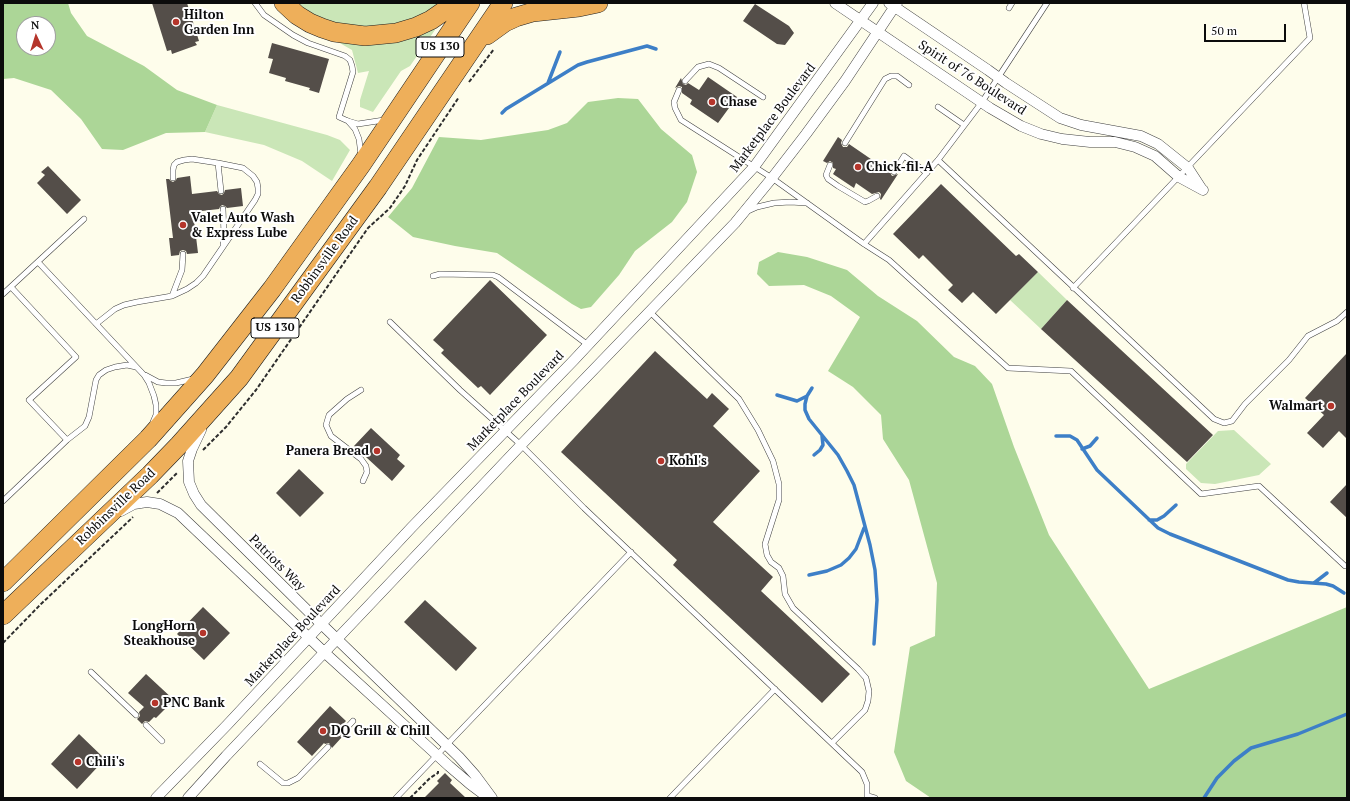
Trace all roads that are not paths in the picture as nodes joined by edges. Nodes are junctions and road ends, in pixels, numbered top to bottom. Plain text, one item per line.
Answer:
1 (255, 3) edge
2 (284, 3) edge
3 (465, 3) edge
4 (470, 3) edge
5 (503, 3) edge
6 (598, 3) edge
7 (835, 3) edge
8 (873, 3) edge
9 (1047, 3) edge
10 (1304, 3) edge
11 (893, 4) edge
12 (860, 21) junction
13 (877, 32) junction
14 (476, 43) junction
15 (998, 77) junction
16 (685, 81) dead end
17 (909, 85) dead end
18 (679, 90) dead end
19 (763, 97) dead end
20 (982, 102) junction
21 (938, 107) dead end
22 (391, 119) junction
23 (348, 121) junction
24 (964, 125) junction
25 (845, 143) dead end
26 (938, 160) junction
27 (218, 163) junction
28 (361, 164) junction
29 (830, 165) dead end
30 (754, 167) junction
31 (1188, 168) junction
32 (894, 172) dead end
33 (927, 173) junction
34 (1179, 177) junction
35 (173, 178) dead end
36 (772, 178) junction
37 (221, 191) dead end
38 (877, 196) dead end
39 (808, 203) junction
40 (223, 209) dead end
41 (741, 215) junction
42 (84, 219) dead end
43 (864, 244) junction
44 (223, 246) junction
45 (183, 254) dead end
46 (38, 262) junction
47 (433, 276) dead end
48 (11, 287) junction
49 (1073, 288) junction
50 (3, 294) edge
51 (172, 296) junction
52 (650, 312) junction
53 (1347, 312) edge
54 (390, 322) dead end
55 (96, 324) junction
56 (588, 344) junction
57 (136, 367) junction
58 (144, 375) junction
59 (205, 375) junction
60 (361, 390) dead end
61 (211, 410) junction
62 (505, 430) junction
63 (148, 439) junction
64 (67, 440) junction
65 (521, 445) junction
66 (363, 481) dead end
67 (3, 501) edge
68 (101, 521) junction
69 (630, 552) junction
70 (1347, 566) edge
71 (3, 582) edge
72 (3, 615) edge
73 (321, 623) junction
74 (308, 637) junction
75 (337, 639) junction
76 (324, 652) junction
77 (91, 672) dead end
78 (774, 688) junction
79 (136, 715) dead end
80 (353, 720) dead end
81 (146, 725) dead end
82 (342, 733) dead end
83 (162, 741) dead end
84 (832, 743) junction
85 (447, 746) junction
86 (328, 747) dead end
87 (437, 755) junction
88 (260, 764) dead end
89 (867, 797) edge
90 (156, 798) edge
91 (188, 798) edge
92 (396, 798) edge
93 (490, 798) edge
94 (670, 798) edge
95 (875, 798) edge

1 - 23 lane
2 - 3 highway
4 - 22 highway, Robbinsville Road / US 130
5 - 14 highway, Robbinsville Road / US 130
6 - 14 highway
7 - 12 street, Spirit of 76 Boulevard
8 - 12 street, Marketplace Boulevard
9 - 15 lane
10 - 31 lane
11 - 13 street
11 - 15 street, Spirit of 76 Boulevard
12 - 13 street, Spirit of 76 Boulevard
12 - 30 street, Marketplace Boulevard
13 - 20 street, Spirit of 76 Boulevard
13 - 36 street
14 - 61 highway, Robbinsville Road / US 130
15 - 20 lane
15 - 31 street, Spirit of 76 Boulevard
16 - 19 lane
17 - 25 lane
18 - 30 lane
20 - 24 lane
20 - 34 street, Spirit of 76 Boulevard
21 - 24 lane
22 - 23 lane
22 - 28 highway, Robbinsville Road / US 130
23 - 28 lane
24 - 26 lane
26 - 33 lane
26 - 49 lane
27 - 35 lane
27 - 37 lane
27 - 44 lane
28 - 59 highway, Robbinsville Road / US 130
29 - 38 lane
30 - 36 lane
30 - 56 street, Marketplace Boulevard
31 - 34 lane
31 - 34 street, Spirit of 76 Boulevard
32 - 33 lane
33 - 43 lane
34 - 49 lane
36 - 39 lane
36 - 41 street
39 - 41 lane
39 - 43 lane
40 - 44 lane
41 - 52 street
42 - 46 lane
43 - 70 lane
44 - 51 lane
45 - 51 lane
46 - 48 lane
46 - 55 lane
47 - 56 lane
48 - 50 lane
48 - 64 lane
49 - 53 lane
51 - 55 lane
52 - 65 street
52 - 84 lane
54 - 62 lane
55 - 57 lane
56 - 62 street, Marketplace Boulevard
57 - 58 lane
57 - 64 lane
58 - 59 lane
58 - 63 lane
59 - 63 highway, Robbinsville Road / US 130
60 - 66 lane
61 - 68 highway, Robbinsville Road / US 130
61 - 73 street, Patriots Way
62 - 65 lane
62 - 73 street, Marketplace Boulevard
63 - 71 highway, Robbinsville Road / US 130
64 - 67 lane
65 - 69 lane
65 - 75 street
68 - 72 highway, Robbinsville Road / US 130
68 - 74 street, Patriots Way
69 - 78 lane
69 - 85 lane
73 - 74 street, Marketplace Boulevard
73 - 75 street, Patriots Way
74 - 76 street, Patriots Way
74 - 90 street, Marketplace Boulevard
75 - 76 street
75 - 85 street, Patriots Way
76 - 87 street, Patriots Way
76 - 91 street
77 - 79 lane
78 - 84 lane
78 - 94 lane
80 - 82 lane
81 - 83 lane
84 - 89 lane
85 - 87 lane
85 - 93 street, Patriots Way
86 - 88 lane
87 - 92 lane
87 - 93 street, Patriots Way
89 - 95 lane

